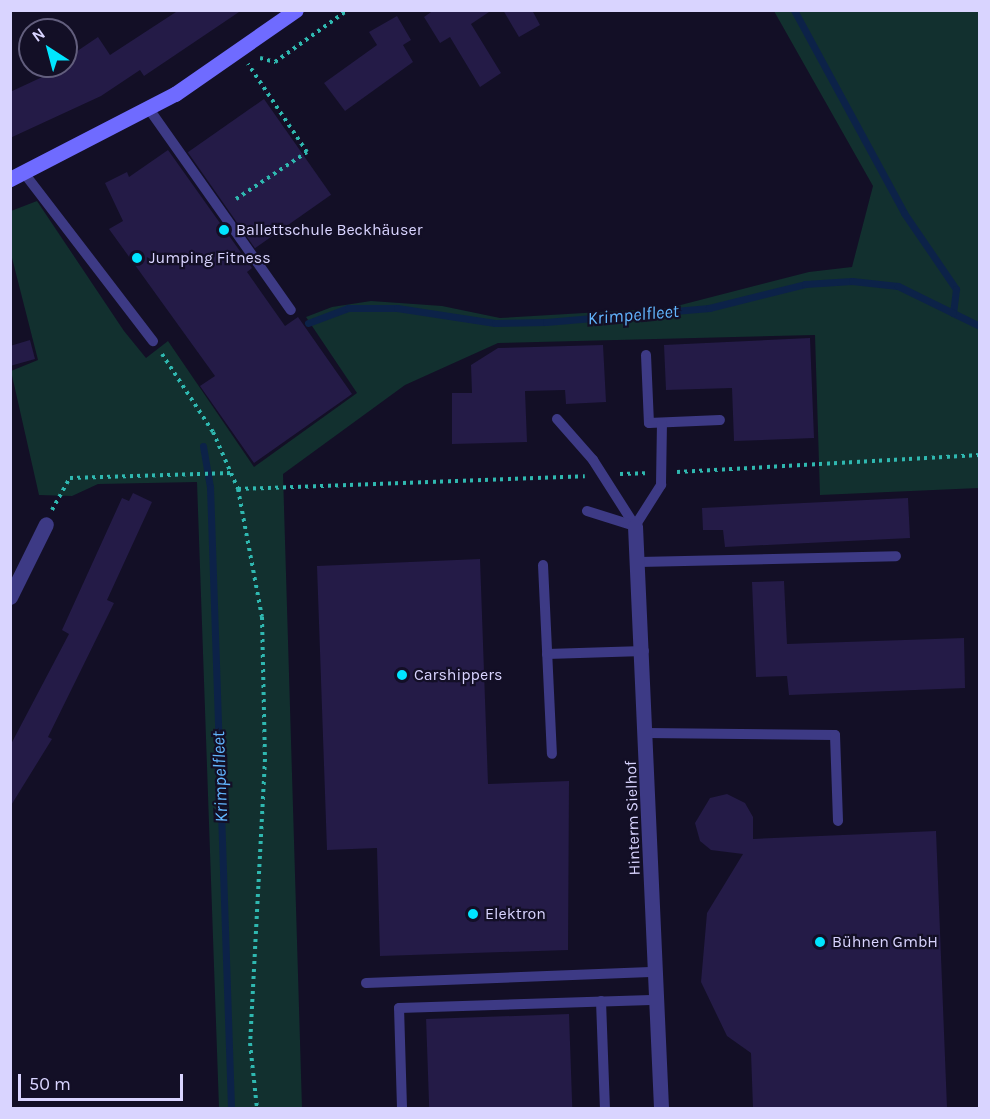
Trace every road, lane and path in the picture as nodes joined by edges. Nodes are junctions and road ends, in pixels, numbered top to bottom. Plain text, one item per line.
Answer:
1 (348, 10) edge
2 (288, 13) edge
3 (239, 51) junction
4 (149, 109) junction
5 (17, 176) edge
6 (236, 199) dead end
7 (291, 310) dead end
8 (153, 341) joint
9 (646, 355) dead end
10 (557, 419) dead end
11 (720, 420) dead end
12 (662, 423) junction
13 (980, 455) edge
14 (231, 473) junction
15 (663, 473) junction
16 (603, 475) junction
17 (238, 489) junction
18 (587, 511) dead end
19 (46, 524) joint
20 (635, 526) junction
21 (896, 556) dead end
22 (639, 562) junction
23 (543, 565) dead end
24 (10, 597) edge
25 (644, 651) junction
26 (547, 654) junction
27 (647, 732) junction
28 (552, 754) dead end
29 (838, 821) dead end
30 (657, 972) junction
31 (366, 983) dead end
32 (658, 1000) junction
33 (601, 1001) junction
34 (257, 1108) edge
35 (402, 1108) edge
36 (605, 1108) edge
37 (662, 1108) edge

1 - 3 path
2 - 3 street
3 - 4 street
3 - 6 path
4 - 5 street
4 - 7 lane
5 - 8 lane
8 - 14 path
9 - 12 lane
10 - 16 lane
11 - 12 lane
12 - 15 lane
13 - 15 path
14 - 17 path
14 - 19 path
15 - 16 path
15 - 20 lane
16 - 17 path
16 - 20 lane
17 - 34 path
18 - 20 lane
19 - 24 street
20 - 22 street, Hinterm Sielhof
21 - 22 lane
22 - 25 street, Hinterm Sielhof
23 - 26 lane
25 - 26 lane
25 - 27 street, Hinterm Sielhof
26 - 28 lane
27 - 29 lane
27 - 30 street, Hinterm Sielhof
30 - 31 lane
30 - 32 street, Hinterm Sielhof
32 - 33 lane
32 - 37 street, Hinterm Sielhof
33 - 35 lane
33 - 36 lane

